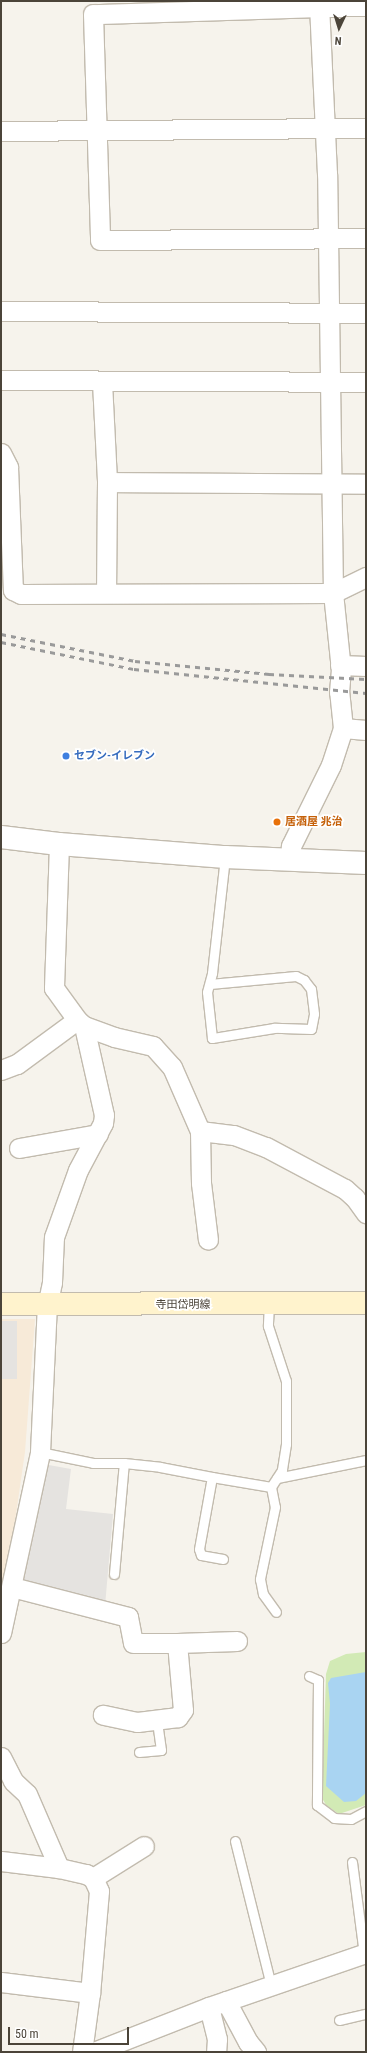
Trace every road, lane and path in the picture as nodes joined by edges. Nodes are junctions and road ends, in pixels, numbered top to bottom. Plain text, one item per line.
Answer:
1 (366, 6) edge
2 (319, 7) junction
3 (366, 128) edge
4 (325, 129) junction
5 (1, 131) edge
6 (98, 132) junction
7 (366, 238) edge
8 (327, 239) junction
9 (1, 311) edge
10 (366, 313) edge
11 (329, 321) junction
12 (1, 380) edge
13 (102, 382) junction
14 (366, 382) edge
15 (329, 383) junction
16 (1, 452) edge
17 (107, 482) junction
18 (329, 484) junction
19 (366, 484) edge
20 (366, 577) edge
21 (106, 592) junction
22 (333, 593) junction
23 (340, 665) junction
24 (366, 666) edge
25 (343, 728) junction
26 (366, 730) edge
27 (1, 837) edge
28 (59, 844) junction
29 (226, 857) junction
30 (290, 859) junction
31 (366, 864) edge
32 (210, 984) junction
33 (80, 1023) junction
34 (1, 1070) edge
35 (200, 1131) junction
36 (98, 1134) junction
37 (19, 1148) dead end
38 (361, 1195) edge
39 (366, 1213) edge
40 (208, 1240) dead end
41 (366, 1303) edge
42 (1, 1304) edge
43 (269, 1304) junction
44 (47, 1306) junction
45 (40, 1452) junction
46 (366, 1460) edge
47 (124, 1463) junction
48 (212, 1477) junction
49 (278, 1478) junction
50 (271, 1487) junction
51 (223, 1559) dead end
52 (114, 1574) dead end
53 (12, 1587) junction
54 (276, 1612) dead end
55 (1, 1633) edge
56 (237, 1641) dead end
57 (177, 1643) junction
58 (309, 1676) dead end
59 (103, 1715) dead end
60 (157, 1720) junction
61 (139, 1752) dead end
62 (1, 1757) edge
63 (366, 1811) edge
64 (235, 1841) dead end
65 (144, 1846) dead end
66 (1, 1861) edge
67 (352, 1862) dead end
68 (59, 1868) junction
69 (93, 1878) junction
70 (365, 1954) edge
71 (1, 1982) edge
72 (272, 1985) junction
73 (90, 1993) junction
74 (218, 2004) junction
75 (366, 2014) edge
76 (339, 2020) dead end
77 (82, 2052) edge
78 (94, 2052) edge
79 (216, 2052) edge
80 (256, 2052) edge

1 - 2 street
2 - 4 street
2 - 6 street
3 - 4 street
4 - 6 street
4 - 8 street
5 - 6 street
6 - 8 street
7 - 8 street
8 - 11 street
9 - 11 street
10 - 11 street
11 - 15 street
12 - 13 street
13 - 15 street
13 - 17 street
14 - 15 street
15 - 18 street
16 - 21 street
17 - 18 street
17 - 21 street
18 - 19 street
18 - 22 street
20 - 22 street
21 - 22 street
22 - 23 street
23 - 24 street
23 - 25 street
25 - 26 street
25 - 30 street
27 - 28 street
28 - 29 street
28 - 33 street
29 - 30 street
29 - 32 lane
30 - 31 street
32 - 32 lane
33 - 34 street
33 - 35 street
33 - 36 street
35 - 38 street
35 - 40 street
36 - 37 street
36 - 44 street
38 - 39 street
41 - 43 main road, 寺田岱明線
42 - 44 main road, 寺田岱明線
43 - 44 main road, 寺田岱明線
43 - 49 lane
44 - 45 street
45 - 47 lane
45 - 53 street
46 - 49 lane
47 - 48 lane
47 - 52 lane
48 - 50 lane
48 - 51 lane
49 - 50 lane
50 - 54 lane
53 - 55 street
53 - 57 street
56 - 57 street
57 - 60 street
58 - 63 lane
59 - 60 street
60 - 61 lane
62 - 68 street
64 - 72 lane
65 - 69 street
66 - 68 street
67 - 70 lane
68 - 69 street
69 - 73 street
70 - 72 street
71 - 73 street
72 - 74 street
73 - 77 street
74 - 78 street
74 - 79 street
74 - 80 street
75 - 76 lane

